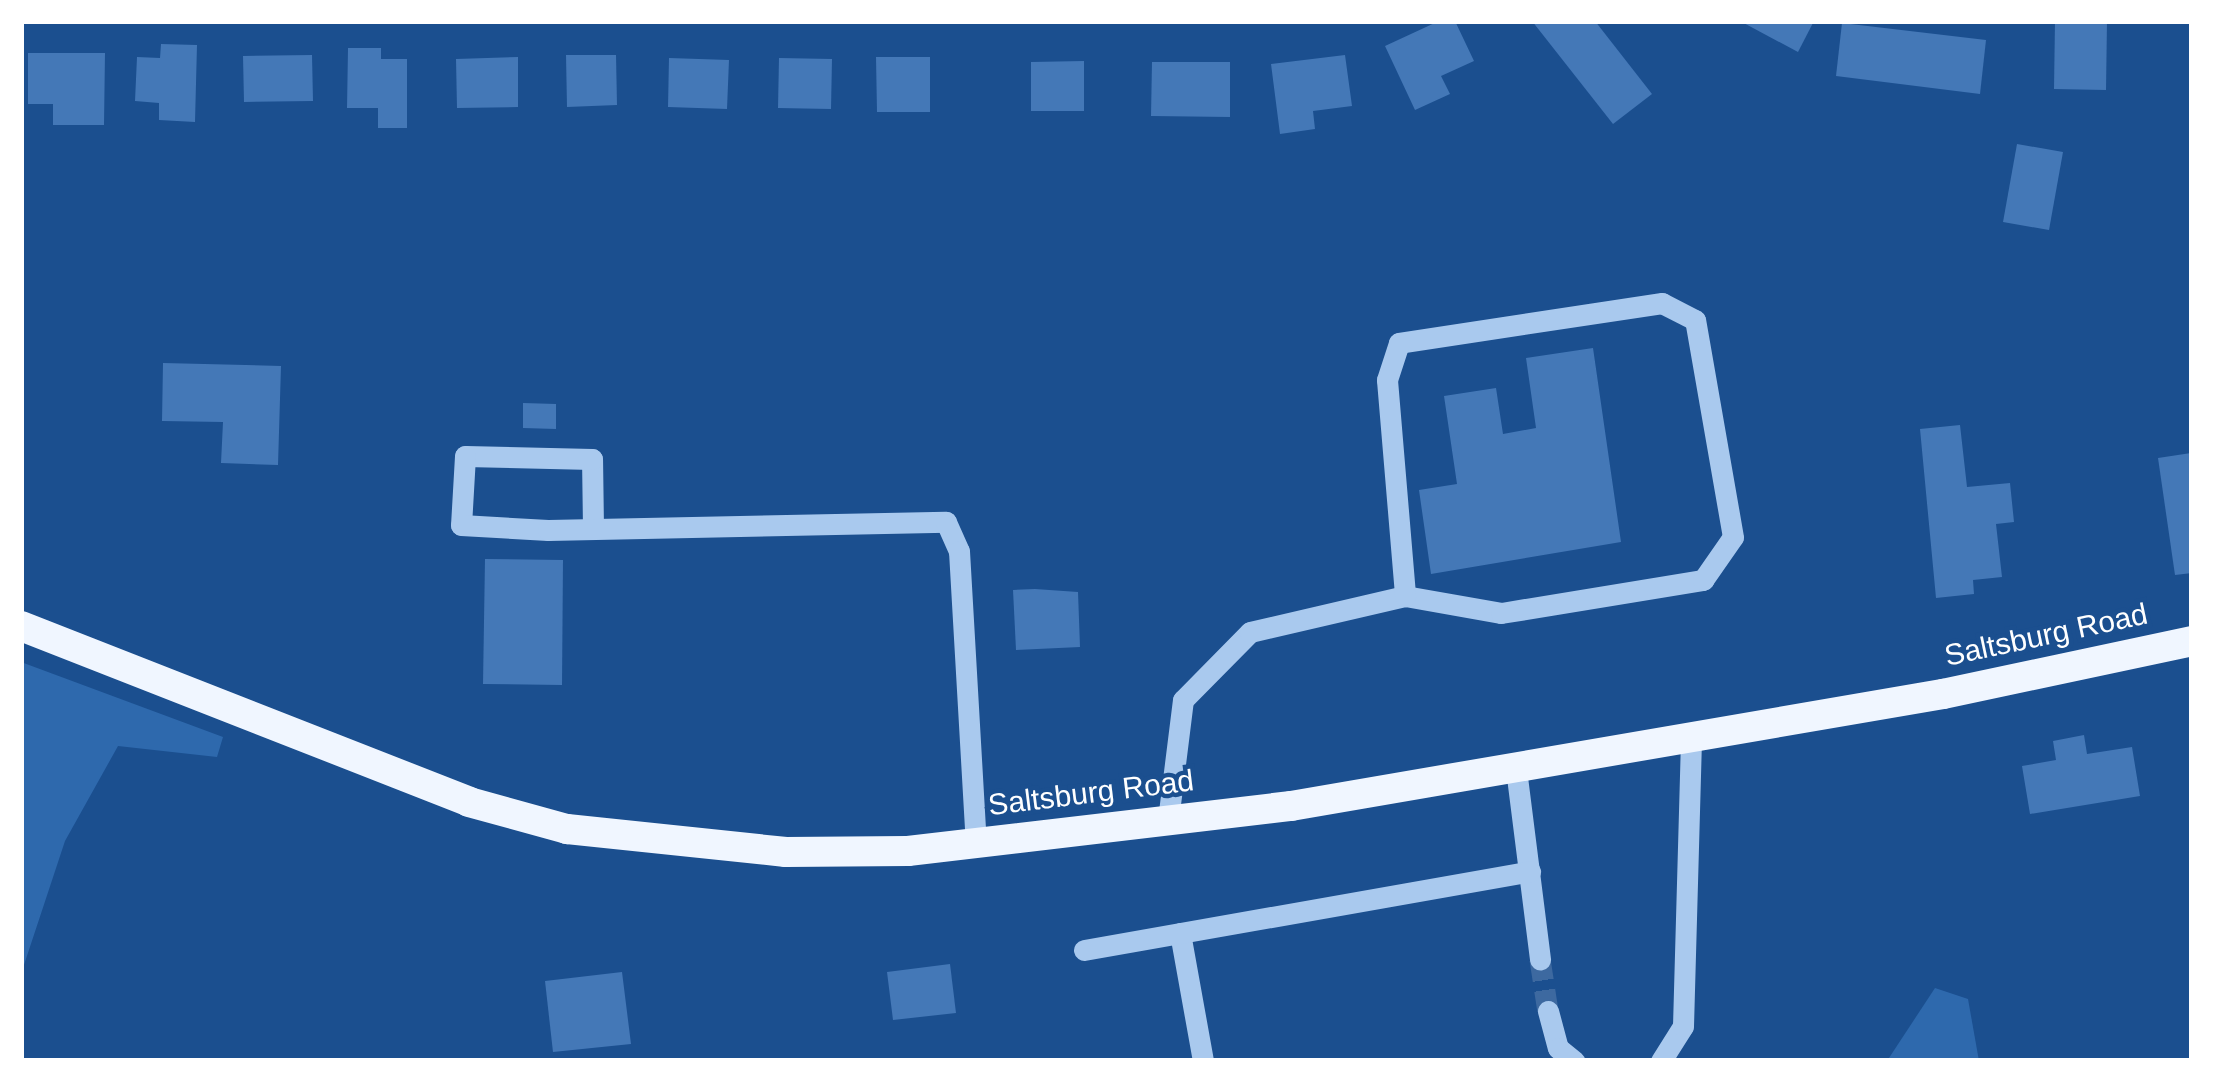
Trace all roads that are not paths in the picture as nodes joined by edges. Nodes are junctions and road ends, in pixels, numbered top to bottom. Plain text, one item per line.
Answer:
1 (593, 528) junction
2 (1405, 596) junction
3 (21, 626) edge
4 (2192, 641) edge
5 (1691, 738) junction
6 (1516, 769) junction
7 (1168, 820) junction
8 (976, 843) junction
9 (1530, 872) junction
10 (1180, 933) junction
11 (1084, 950) dead end
12 (1540, 959) tunnel mouth
13 (1548, 1010) tunnel mouth
14 (1203, 1061) edge
15 (1574, 1061) edge
16 (1661, 1061) edge

1 - 1 lane
1 - 8 lane
2 - 2 lane
2 - 7 lane
3 - 8 main road, Saltsburg Road
4 - 5 main road, Saltsburg Road
5 - 6 main road, Saltsburg Road
5 - 16 lane
6 - 7 main road, Saltsburg Road
6 - 9 lane
7 - 8 main road, Saltsburg Road
9 - 10 lane
9 - 12 lane
10 - 11 lane
10 - 14 lane
13 - 15 lane

